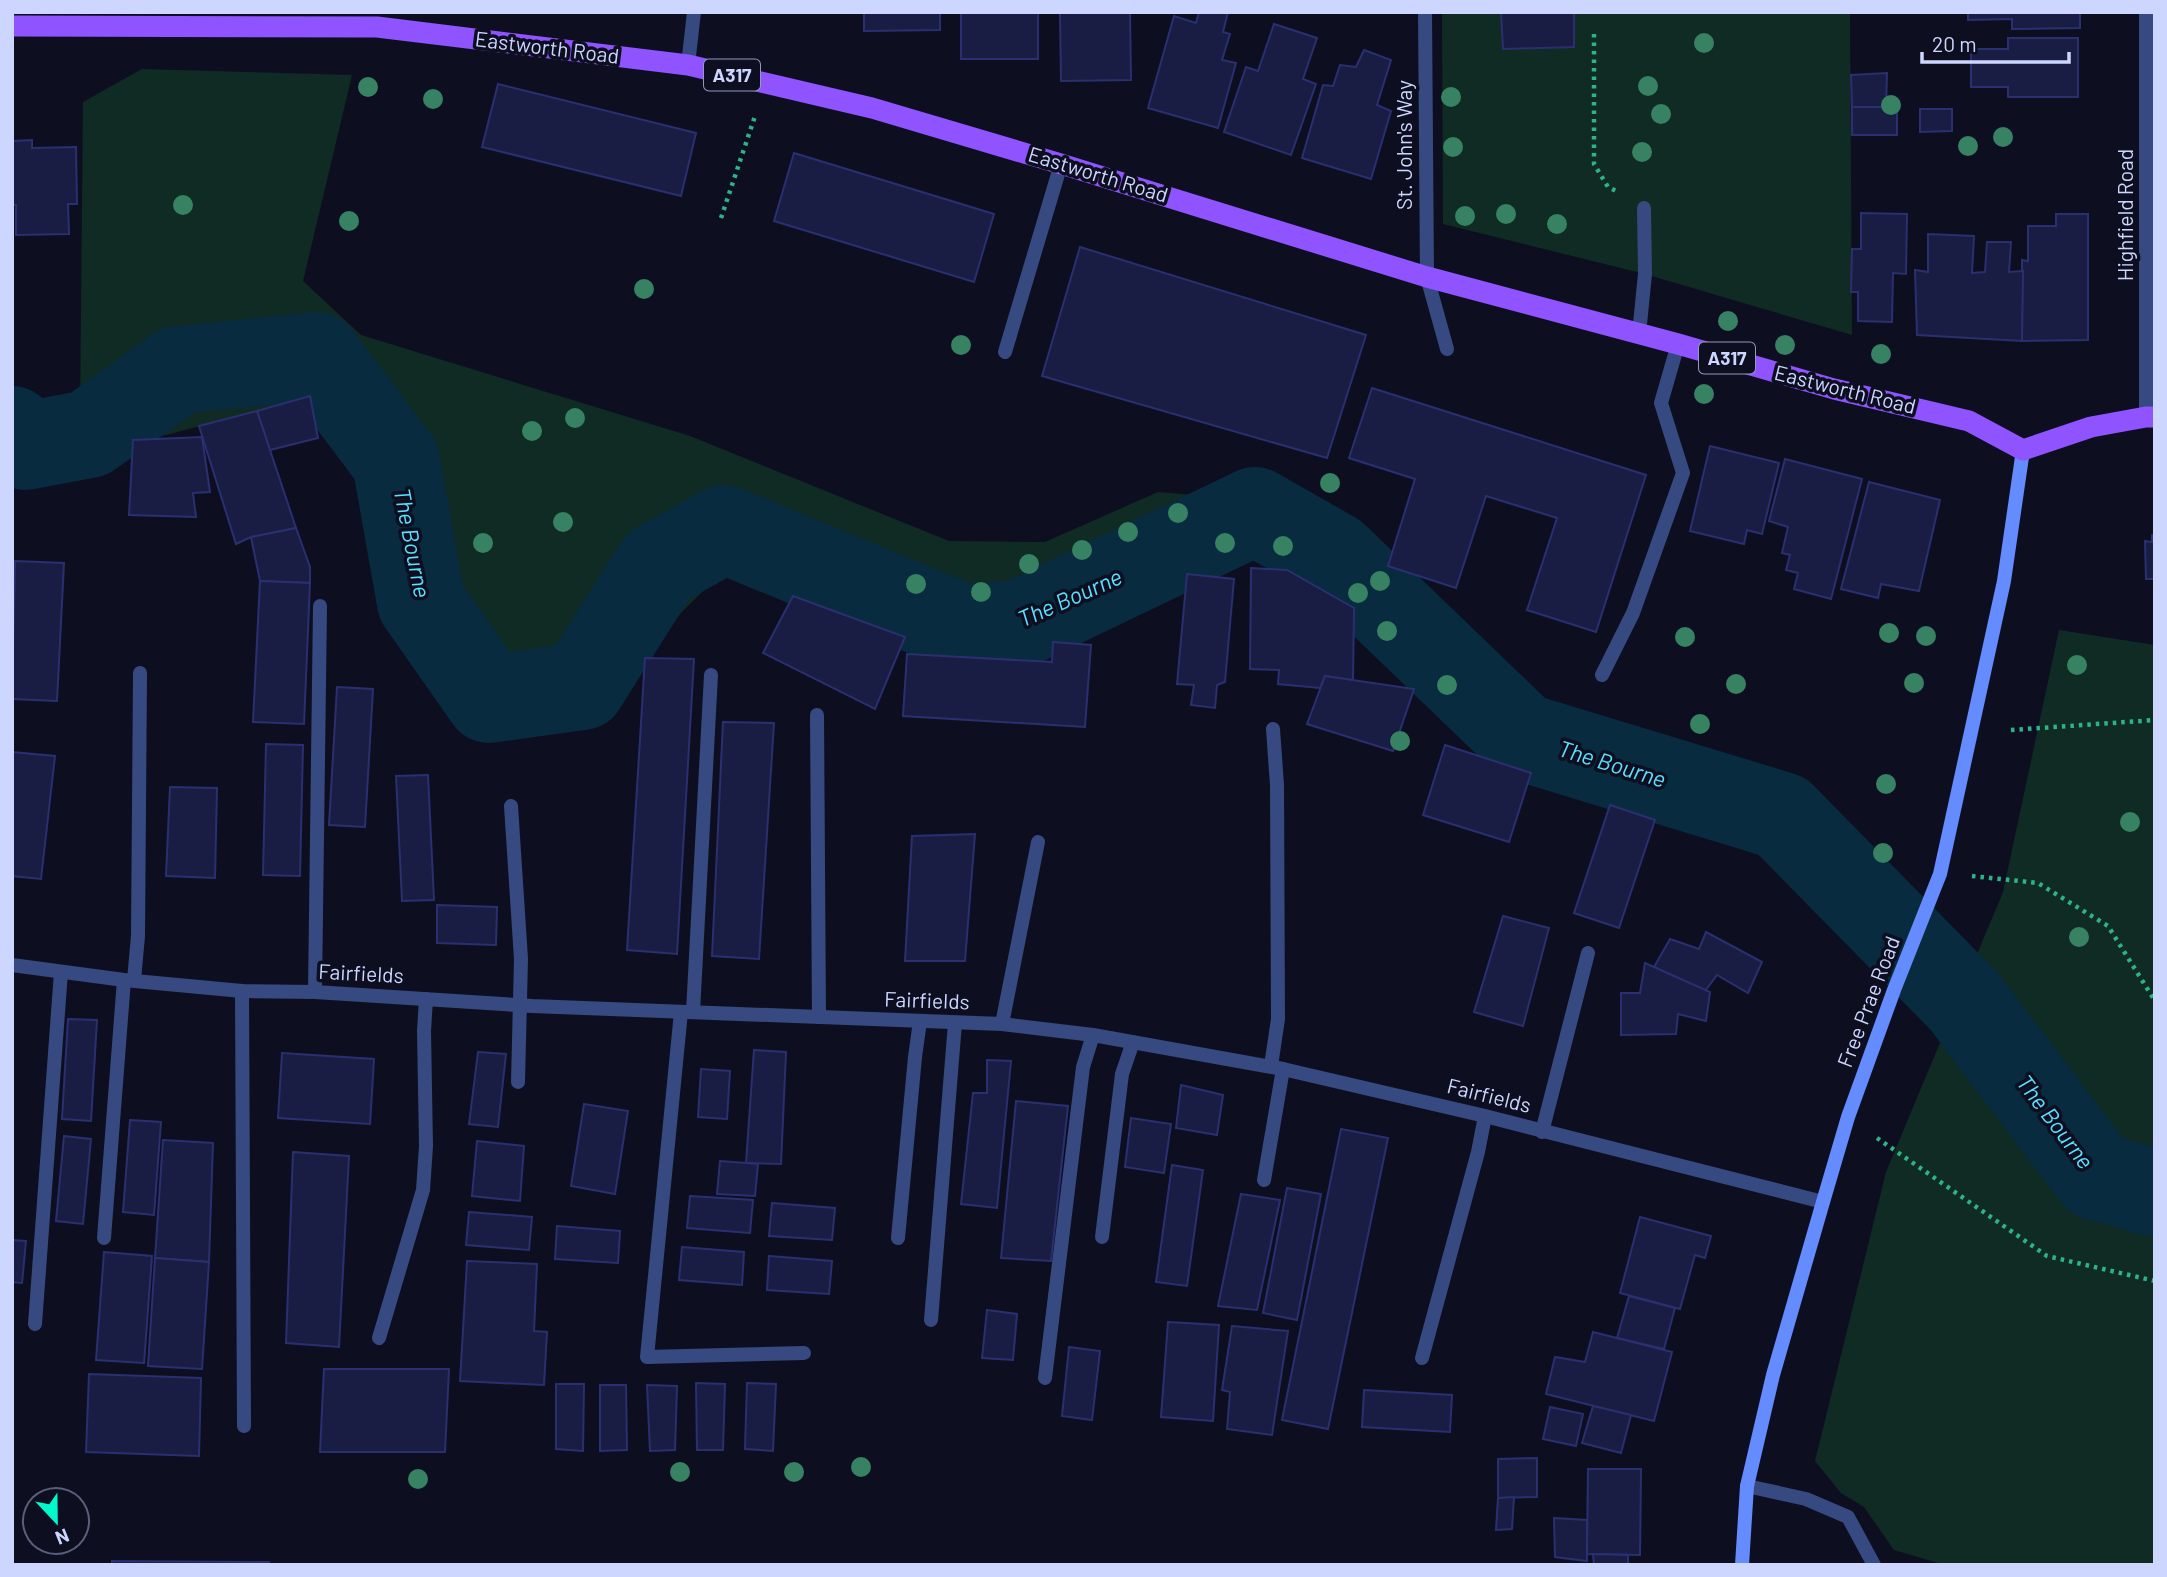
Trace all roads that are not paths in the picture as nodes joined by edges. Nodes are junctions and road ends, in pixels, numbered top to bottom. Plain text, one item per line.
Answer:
1 (694, 12) edge
2 (1425, 12) edge
3 (2146, 12) edge
4 (12, 26) edge
5 (688, 65) junction
6 (1061, 163) junction
7 (1644, 208) road end
8 (1427, 277) junction
9 (1639, 334) junction
10 (1678, 344) junction
11 (1447, 349) dead end
12 (1005, 352) dead end
13 (2150, 417) edge
14 (2023, 450) junction
15 (320, 606) dead end
16 (140, 673) dead end
17 (711, 675) dead end
18 (1602, 675) dead end
19 (817, 715) dead end
20 (1273, 729) dead end
21 (511, 806) dead end
22 (1038, 842) dead end
23 (1588, 953) dead end
24 (12, 965) edge
25 (61, 972) junction
26 (129, 980) junction
27 (242, 991) junction
28 (315, 992) junction
29 (426, 999) junction
30 (520, 1005) junction
31 (687, 1012) junction
32 (819, 1017) junction
33 (920, 1021) junction
34 (955, 1023) junction
35 (1002, 1024) junction
36 (1093, 1035) junction
37 (1133, 1042) junction
38 (1277, 1067) junction
39 (518, 1082) dead end
40 (1485, 1116) junction
41 (1542, 1132) junction
42 (1265, 1180) dead end
43 (1823, 1202) junction
44 (1102, 1237) dead end
45 (104, 1238) dead end
46 (898, 1238) dead end
47 (931, 1320) dead end
48 (35, 1324) dead end
49 (379, 1338) dead end
50 (804, 1353) dead end
51 (1422, 1357) dead end
52 (1045, 1378) dead end
53 (244, 1426) dead end
54 (1746, 1486) junction
55 (1742, 1565) edge
56 (1874, 1565) edge

1 - 5 street
2 - 8 street, St. John's Way
3 - 13 street, Highfield Road
4 - 5 main road, Eastworth Road / A317
5 - 6 main road, Eastworth Road / A317
6 - 8 main road, Eastworth Road / A317
6 - 12 street
7 - 9 street
8 - 9 main road, Eastworth Road / A317
8 - 11 street, St. John's Way
9 - 10 main road, Eastworth Road / A317
10 - 14 main road, Eastworth Road / A317
10 - 18 street
13 - 14 main road
14 - 43 street, Free Prae Road
15 - 28 street
16 - 26 street
17 - 31 street
19 - 32 street
20 - 38 street
21 - 30 street
22 - 35 street
23 - 41 street
24 - 25 street, Fairfields
25 - 26 street, Fairfields
25 - 48 street
26 - 27 street, Fairfields
26 - 45 street
27 - 28 street, Fairfields
27 - 53 street
28 - 29 street, Fairfields
29 - 30 street, Fairfields
29 - 49 street
30 - 31 street, Fairfields
30 - 39 street
31 - 32 street, Fairfields
31 - 50 street
32 - 33 street, Fairfields
33 - 34 street, Fairfields
33 - 46 street
34 - 35 street, Fairfields
34 - 47 street
35 - 36 street, Fairfields
36 - 37 street, Fairfields
36 - 52 street
37 - 38 street, Fairfields
37 - 44 street
38 - 40 street, Fairfields
38 - 42 street
40 - 41 street, Fairfields
40 - 51 street
41 - 43 street, Fairfields
43 - 54 street, Free Prae Road
54 - 55 street, Free Prae Road
54 - 56 street

